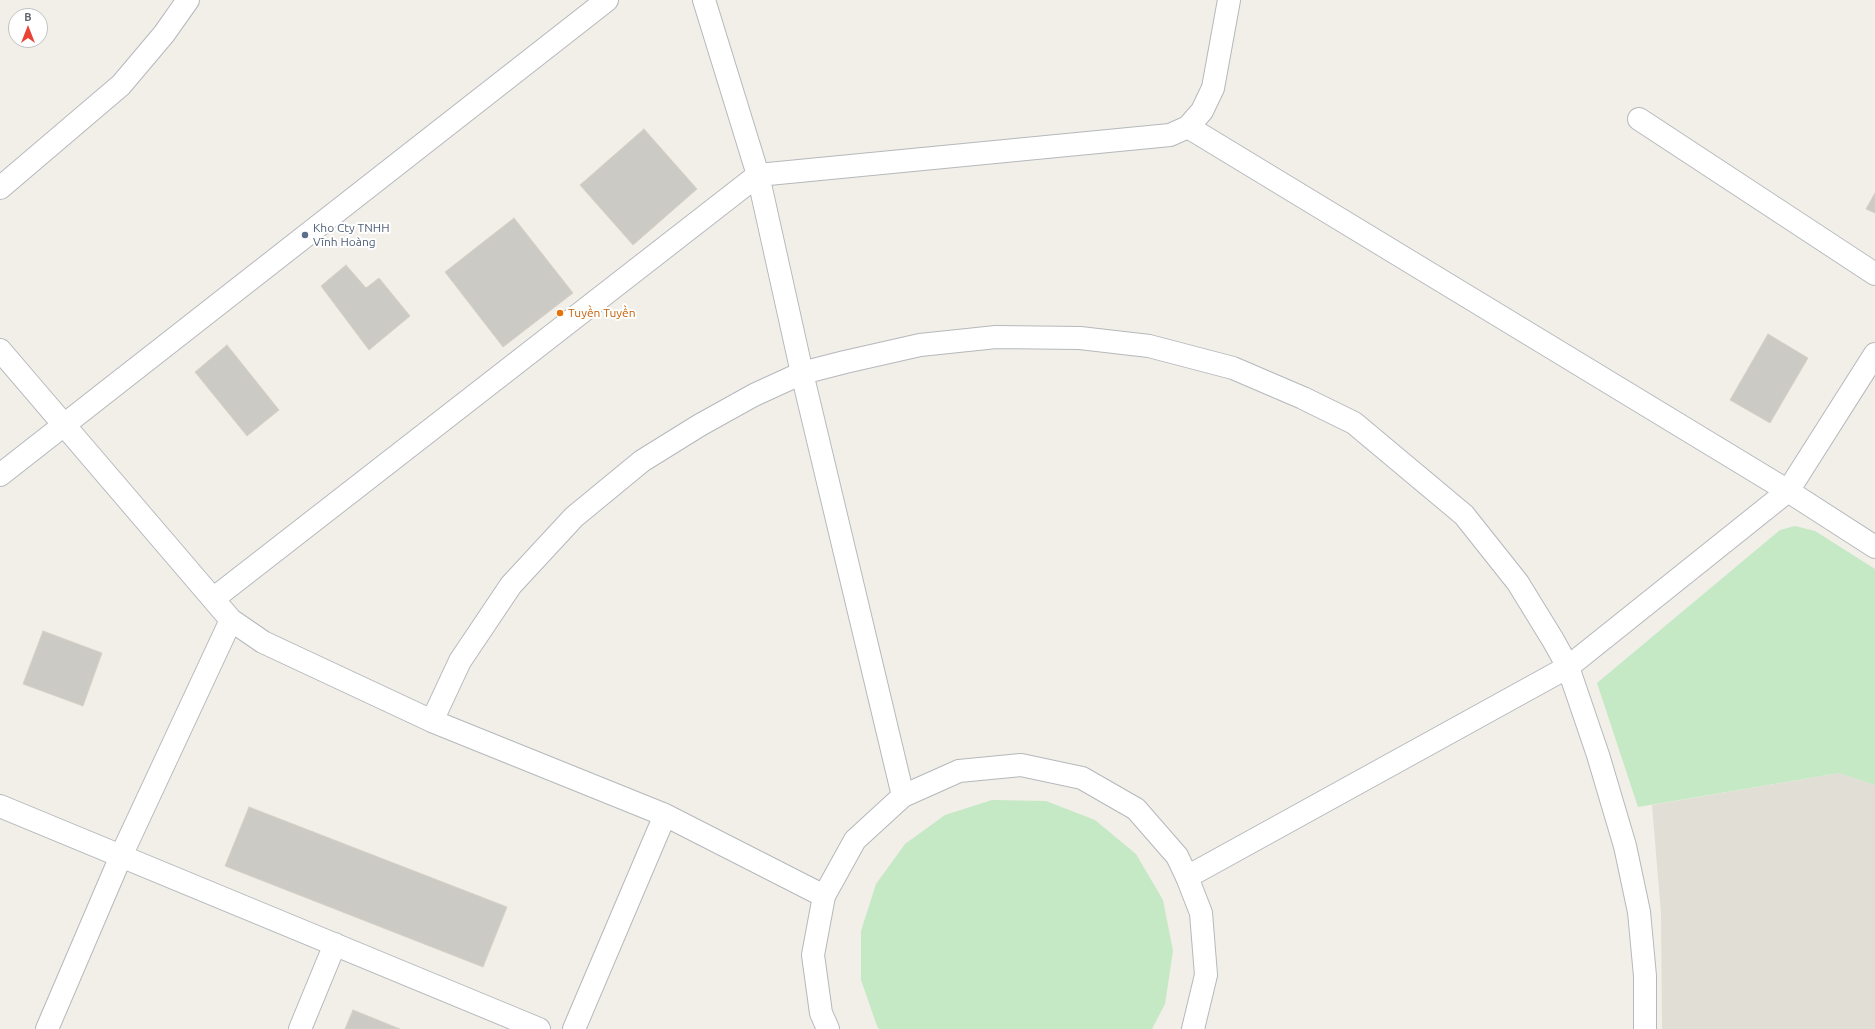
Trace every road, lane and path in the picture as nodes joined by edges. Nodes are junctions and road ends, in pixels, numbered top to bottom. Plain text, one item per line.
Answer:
1 (188, 0) edge
2 (607, 0) edge
3 (704, 0) edge
4 (1229, 0) edge
5 (1638, 119) dead end
6 (1188, 127) junction
7 (758, 176) junction
8 (0, 188) edge
9 (1875, 274) edge
10 (0, 350) edge
11 (1875, 354) edge
12 (802, 373) junction
13 (64, 425) junction
14 (0, 475) edge
15 (1788, 491) junction
16 (1875, 547) edge
17 (213, 599) junction
18 (231, 620) junction
19 (1568, 668) junction
20 (432, 721) junction
21 (902, 796) junction
22 (0, 806) edge
23 (665, 815) junction
24 (121, 856) junction
25 (1187, 876) junction
26 (824, 896) junction
27 (334, 944) junction
28 (47, 1029) edge
29 (300, 1029) edge
30 (539, 1029) edge
31 (574, 1029) edge
32 (828, 1029) edge
33 (1193, 1029) edge
34 (1645, 1029) edge

1 - 8 street
2 - 13 street
3 - 7 street
4 - 6 street
5 - 9 street
6 - 7 street
6 - 15 street
7 - 12 street
7 - 17 street
10 - 13 street
11 - 15 street
12 - 19 street
12 - 20 street
12 - 21 street
13 - 14 street
13 - 17 street
15 - 16 street
15 - 19 street
17 - 18 street
18 - 20 street
18 - 24 street
19 - 25 street
19 - 34 street
20 - 23 street
21 - 25 street
21 - 26 street
22 - 24 street
23 - 26 street
23 - 31 street
24 - 27 street
24 - 28 street
25 - 33 street
26 - 32 street
27 - 29 street
27 - 30 street

